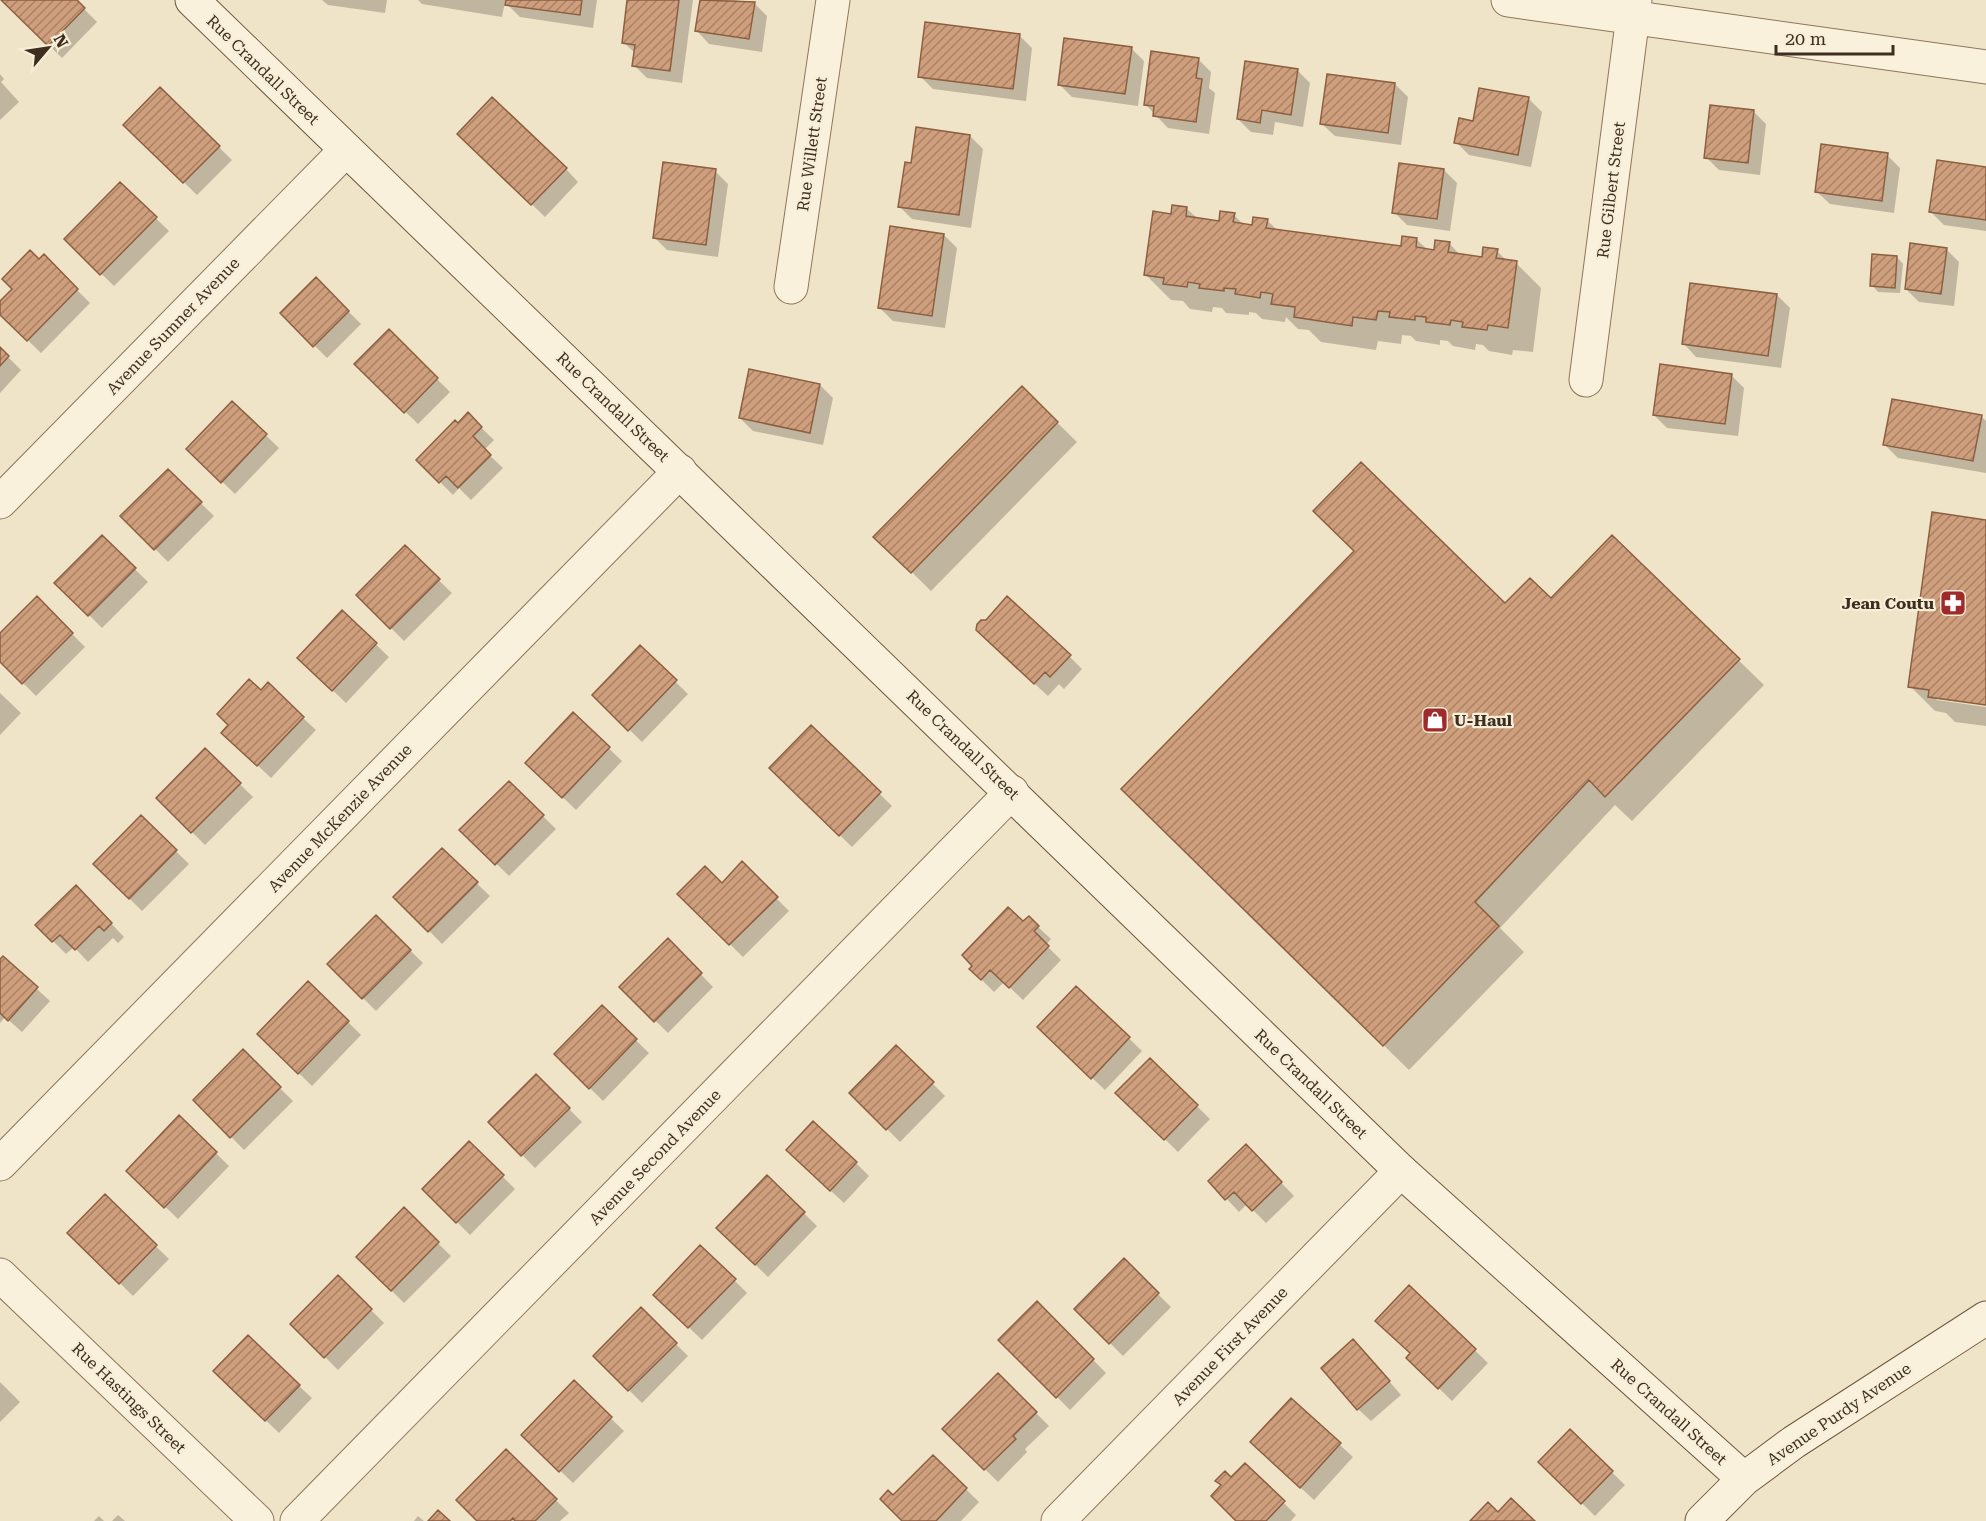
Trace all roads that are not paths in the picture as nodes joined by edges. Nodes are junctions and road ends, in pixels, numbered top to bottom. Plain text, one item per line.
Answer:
1 (192, 0) edge
2 (833, 0) edge
3 (1508, 0) edge
4 (1634, 8) edge
5 (1986, 67) edge
6 (346, 150) junction
7 (791, 287) dead end
8 (1586, 380) dead end
9 (680, 471) junction
10 (0, 502) edge
11 (1012, 792) junction
12 (0, 1164) edge
13 (1401, 1171) junction
14 (0, 1275) edge
15 (1986, 1318) edge
16 (1744, 1479) junction
17 (257, 1521) edge
18 (297, 1521) edge
19 (1058, 1521) edge
20 (1702, 1521) edge

1 - 6 street, Rue Crandall Street
2 - 7 street, Rue Willett Street
3 - 4 street
4 - 5 street
4 - 8 street, Rue Gilbert Street
6 - 9 street, Rue Crandall Street
6 - 10 street, Avenue Sumner Avenue
9 - 11 street, Rue Crandall Street
9 - 12 street, Avenue McKenzie Avenue
11 - 13 street, Rue Crandall Street
11 - 18 street, Avenue Second Avenue
13 - 16 street, Rue Crandall Street
13 - 19 street, Avenue First Avenue
14 - 17 street, Rue Hastings Street
15 - 16 street, Avenue Purdy Avenue
16 - 20 street, Avenue Purdy Avenue

